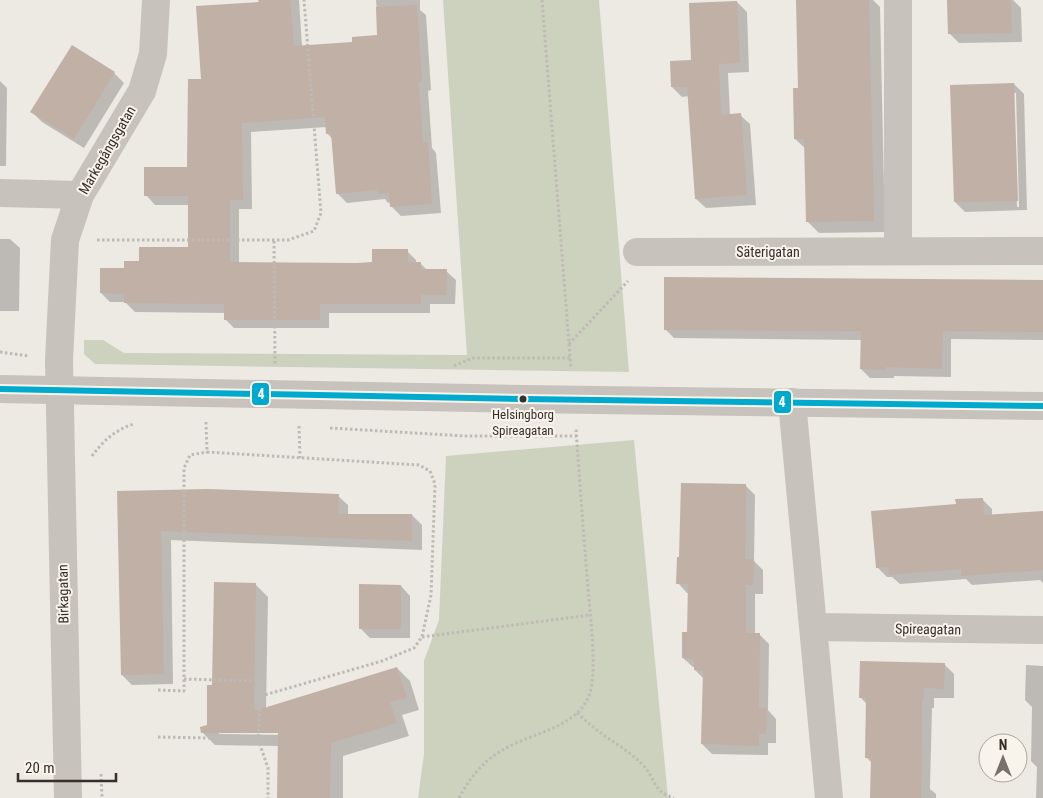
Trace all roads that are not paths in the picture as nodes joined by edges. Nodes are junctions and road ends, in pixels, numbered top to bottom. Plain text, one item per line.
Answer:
1 (156, 0) edge
2 (898, 0) edge
3 (0, 193) edge
4 (80, 195) junction
5 (1043, 251) edge
6 (646, 252) road end
7 (898, 252) junction
8 (0, 390) edge
9 (59, 390) junction
10 (792, 402) junction
11 (1043, 406) edge
12 (814, 627) junction
13 (1043, 630) edge
14 (68, 798) edge
15 (829, 798) edge

1 - 4 street, Markegångsgatan
2 - 7 street
3 - 4 street
4 - 9 street, Markegångsgatan
5 - 7 street, Säterigatan
6 - 7 street, Säterigatan
8 - 9 street
9 - 10 street
9 - 14 street, Birkagatan
10 - 11 street
10 - 12 street
12 - 13 street, Spireagatan
12 - 15 street

